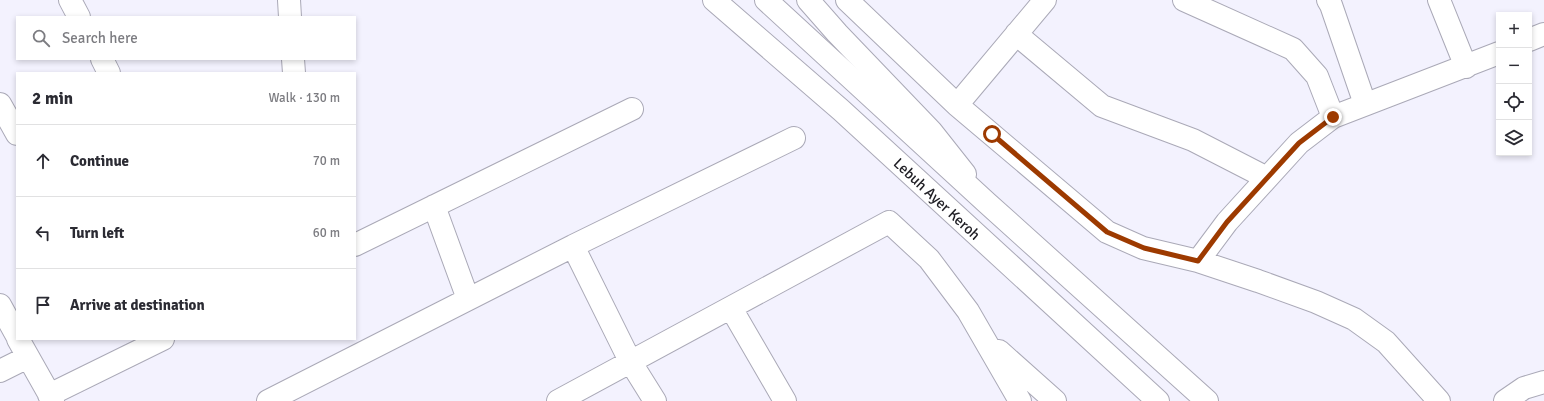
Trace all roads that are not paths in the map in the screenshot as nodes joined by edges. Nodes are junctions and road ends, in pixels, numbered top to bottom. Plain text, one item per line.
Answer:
1 (70, 0) edge
2 (289, 0) edge
3 (714, 0) edge
4 (766, 0) edge
5 (808, 0) edge
6 (847, 0) edge
7 (1045, 0) edge
8 (1184, 0) edge
9 (1328, 0) edge
10 (1439, 0) edge
11 (78, 16) edge
12 (290, 16) edge
13 (1016, 34) junction
14 (1544, 34) edge
15 (1532, 39) edge
16 (1496, 54) edge
17 (102, 60) edge
18 (293, 60) edge
19 (1466, 67) junction
20 (108, 72) edge
21 (294, 72) edge
22 (0, 104) edge
23 (1365, 104) junction
24 (957, 105) junction
25 (632, 109) dead end
26 (1333, 117) junction
27 (16, 132) edge
28 (794, 138) dead end
29 (1267, 178) junction
30 (987, 203) junction
31 (434, 206) junction
32 (356, 240) edge
33 (573, 246) junction
34 (1198, 261) junction
35 (468, 299) junction
36 (0, 305) edge
37 (731, 308) junction
38 (16, 334) edge
39 (158, 340) edge
40 (986, 340) junction
41 (136, 345) edge
42 (23, 348) edge
43 (630, 362) junction
44 (0, 370) edge
45 (1544, 382) edge
46 (51, 398) edge
47 (268, 401) edge
48 (558, 401) edge
49 (655, 401) edge
50 (785, 401) edge
51 (1020, 401) edge
52 (1055, 401) edge
53 (1158, 401) edge
54 (1207, 401) edge
55 (1439, 401) edge
56 (1505, 401) edge

1 - 11 main road
2 - 12 main road
3 - 53 main road, Lebuh Ayer Keroh
4 - 30 main road, Lebuh Ayer Keroh
5 - 30 main road
6 - 24 main road
7 - 13 main road
8 - 26 main road
9 - 23 main road
10 - 19 main road
13 - 24 main road
13 - 29 main road
14 - 15 main road
16 - 19 main road
17 - 20 main road
18 - 21 main road
19 - 23 main road
22 - 27 main road
23 - 26 main road
24 - 34 main road
25 - 31 main road
26 - 29 main road
28 - 33 main road
29 - 34 main road
30 - 54 main road, Lebuh Ayer Keroh
31 - 32 main road
31 - 35 main road
33 - 35 main road
33 - 43 main road
34 - 55 main road
35 - 47 main road
36 - 38 main road
37 - 40 main road
37 - 43 main road
37 - 50 main road
39 - 41 main road
40 - 51 main road
40 - 52 main road
41 - 46 main road
42 - 44 main road
42 - 46 main road
43 - 48 main road
43 - 49 main road
45 - 56 main road

